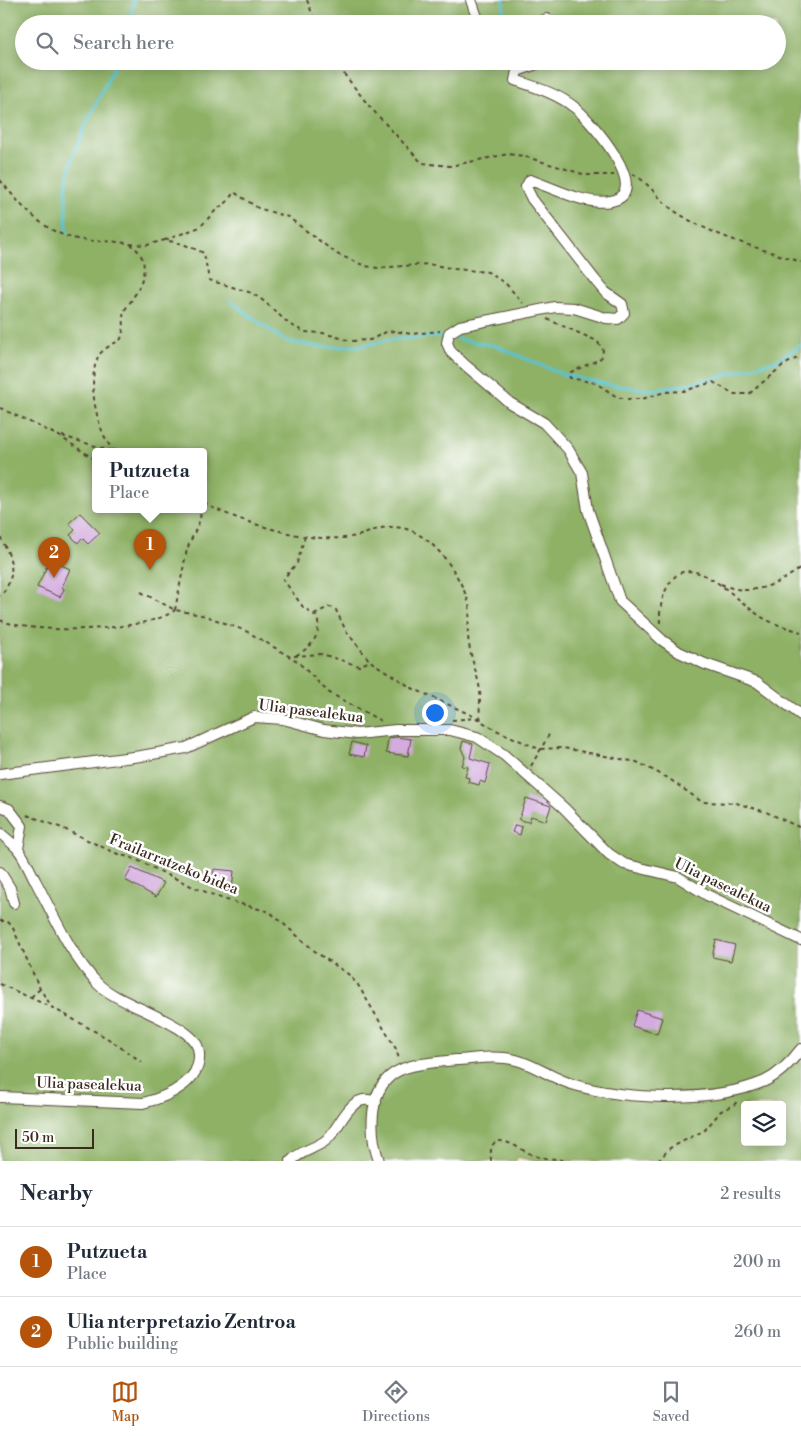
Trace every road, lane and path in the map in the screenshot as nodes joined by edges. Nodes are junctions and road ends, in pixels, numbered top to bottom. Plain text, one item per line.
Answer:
1 (306, 0) edge
2 (471, 0) edge
3 (312, 15) edge
4 (476, 15) edge
5 (341, 70) edge
6 (520, 70) edge
7 (625, 174) junction
8 (0, 180) edge
9 (165, 240) junction
10 (125, 243) junction
11 (801, 262) edge
12 (532, 313) junction
13 (449, 333) junction
14 (801, 356) edge
15 (0, 408) edge
16 (57, 435) junction
17 (102, 448) edge
18 (110, 448) edge
19 (92, 457) edge
20 (207, 505) edge
21 (201, 513) edge
22 (305, 536) junction
23 (0, 537) edge
24 (801, 568) edge
25 (719, 583) junction
26 (141, 592) dead end
27 (0, 596) edge
28 (176, 610) junction
29 (314, 614) junction
30 (0, 620) edge
31 (662, 627) dead end
32 (801, 632) edge
33 (292, 657) junction
34 (370, 662) junction
35 (801, 715) edge
36 (449, 720) dead end
37 (481, 720) junction
38 (396, 730) junction
39 (550, 733) dead end
40 (539, 749) junction
41 (0, 774) edge
42 (526, 774) junction
43 (0, 806) edge
44 (22, 826) junction
45 (801, 828) edge
46 (0, 833) edge
47 (18, 849) junction
48 (0, 872) edge
49 (14, 903) dead end
50 (0, 921) edge
51 (801, 940) edge
52 (0, 984) edge
53 (40, 989) junction
54 (31, 998) junction
55 (53, 1008) junction
56 (801, 1049) edge
57 (142, 1062) dead end
58 (401, 1069) junction
59 (744, 1087) junction
60 (0, 1097) edge
61 (376, 1102) junction
62 (291, 1161) edge
63 (379, 1161) edge
64 (491, 1161) edge
65 (566, 1161) edge
66 (658, 1161) edge

1 - 3 path
2 - 4 street
5 - 7 path
6 - 7 street
7 - 11 path
7 - 12 street
8 - 10 path
9 - 10 path
9 - 12 path
9 - 13 path
10 - 18 path
12 - 13 street
12 - 14 path
13 - 35 street
15 - 16 path
16 - 17 path
16 - 19 path
20 - 22 path
21 - 28 path
22 - 29 path
22 - 37 path
23 - 27 path
24 - 25 path
25 - 31 path
25 - 32 path
26 - 28 path
28 - 30 path
28 - 33 path
29 - 33 path
29 - 34 path
33 - 34 path
33 - 38 path
34 - 37 path
36 - 37 path
37 - 40 path
38 - 41 street, Ulia pasealekua
38 - 42 street, Ulia pasealekua
39 - 40 path
40 - 42 path
40 - 45 path
42 - 51 street, Ulia pasealekua
43 - 44 street
44 - 47 street
44 - 58 path, Frailarratzeko bidea
46 - 47 street, Ulia pasealekua
47 - 60 street, Ulia pasealekua
48 - 49 street
50 - 53 path
52 - 54 path
53 - 54 path
53 - 55 path
54 - 55 path
55 - 57 path
56 - 59 street
58 - 59 street
58 - 61 street
59 - 66 path
61 - 62 street
61 - 63 street
64 - 65 path

